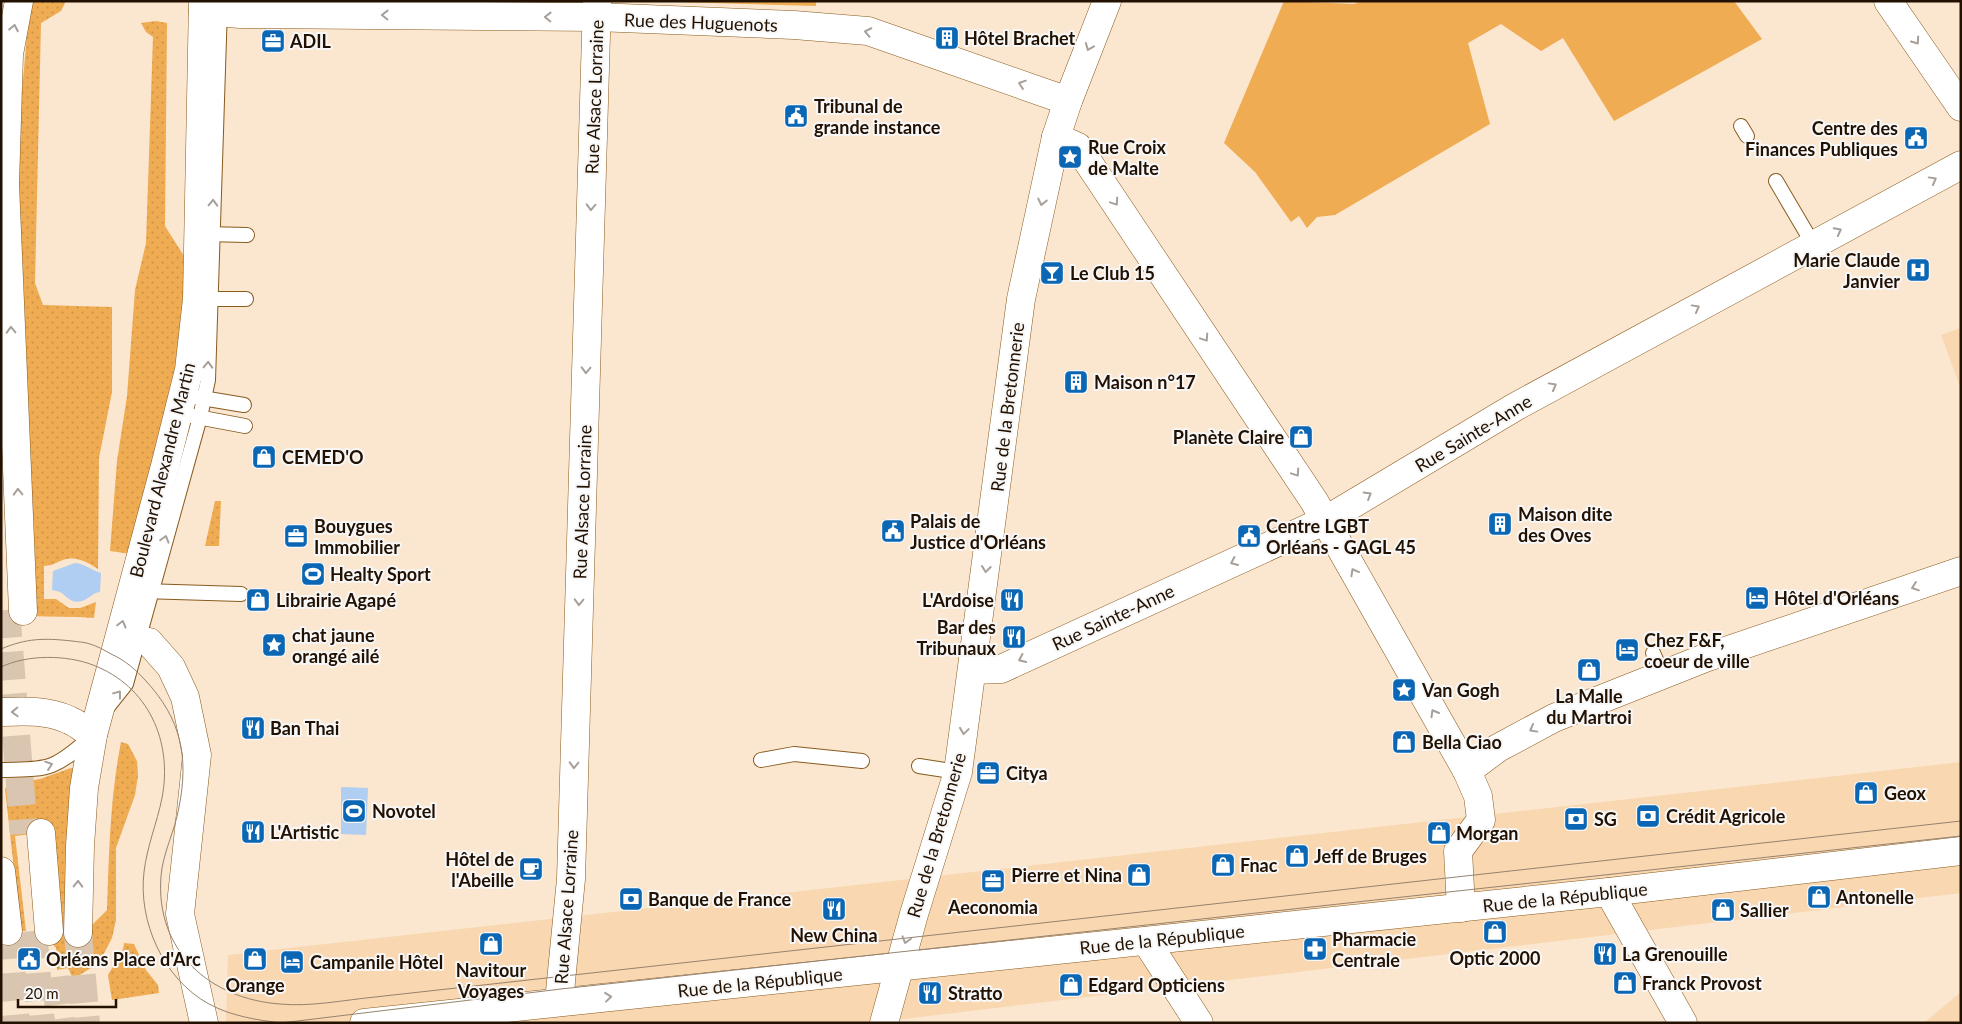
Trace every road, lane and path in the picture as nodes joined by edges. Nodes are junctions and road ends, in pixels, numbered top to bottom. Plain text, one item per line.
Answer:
1 (19, 1) edge
2 (1107, 1) edge
3 (1888, 1) edge
4 (212, 6) edge
5 (597, 9) edge
6 (1068, 101) junction
7 (1961, 107) edge
8 (1067, 142) junction
9 (1961, 165) edge
10 (1776, 181) dead end
11 (206, 234) junction
12 (247, 235) dead end
13 (1813, 244) junction
14 (204, 299) junction
15 (246, 299) dead end
16 (244, 405) dead end
17 (191, 406) junction
18 (245, 426) dead end
19 (1, 506) edge
20 (1326, 520) junction
21 (1961, 571) edge
22 (141, 591) junction
23 (241, 594) dead end
24 (149, 642) dead end
25 (973, 670) junction
26 (1, 712) edge
27 (94, 730) junction
28 (762, 760) dead end
29 (862, 762) dead end
30 (919, 766) dead end
31 (1, 770) edge
32 (1467, 771) junction
33 (958, 772) junction
34 (33, 834) tunnel mouth
35 (1961, 851) edge
36 (1, 871) edge
37 (1609, 892) junction
38 (1461, 908) junction
39 (78, 932) tunnel mouth
40 (1146, 941) junction
41 (899, 967) junction
42 (559, 1002) junction
43 (204, 1023) edge
44 (364, 1023) edge
45 (884, 1023) edge
46 (1199, 1023) edge
47 (1683, 1023) edge

19 -> 1 street
2 -> 6 street, Rue de la Bretonnerie
3 -> 7 street
5 -> 4 street, Rue des Huguenots
11 -> 4 street, Boulevard Alexandre Martin
6 -> 5 street, Rue des Huguenots
5 -> 42 street, Rue Alsace Lorraine
6 - 8 street, Rue de la Bretonnerie
8 -> 20 street
8 -> 25 street, Rue de la Bretonnerie
13 -> 9 street, Rue Sainte-Anne
10 - 13 lane
11 - 12 lane
11 - 14 street, Boulevard Alexandre Martin
20 -> 13 street, Rue Sainte-Anne
14 - 15 lane
17 -> 14 street, Boulevard Alexandre Martin
16 - 17 lane
17 - 18 lane
22 -> 17 street, Boulevard Alexandre Martin
20 -> 25 street, Rue Sainte-Anne
32 -> 20 street
21 -> 32 street
22 - 23 lane
27 -> 22 street, Boulevard Alexandre Martin
24 - 43 street
25 -> 33 street, Rue de la Bretonnerie
27 -> 26 street
31 -> 27 lane
39 -> 27 street, Boulevard Alexandre Martin
28 - 29 lane
30 - 33 lane
32 - 38 street
33 -> 41 street, Rue de la Bretonnerie
34 - 36 street
35 - 37 street, Rue de la République
37 - 38 street, Rue de la République
37 - 47 street
38 - 40 street, Rue de la République
40 - 41 street, Rue de la République
40 - 46 street
42 -> 41 street, Rue de la République
41 - 45 street, Rue de la Bretonnerie
42 - 44 street, Rue de la République

